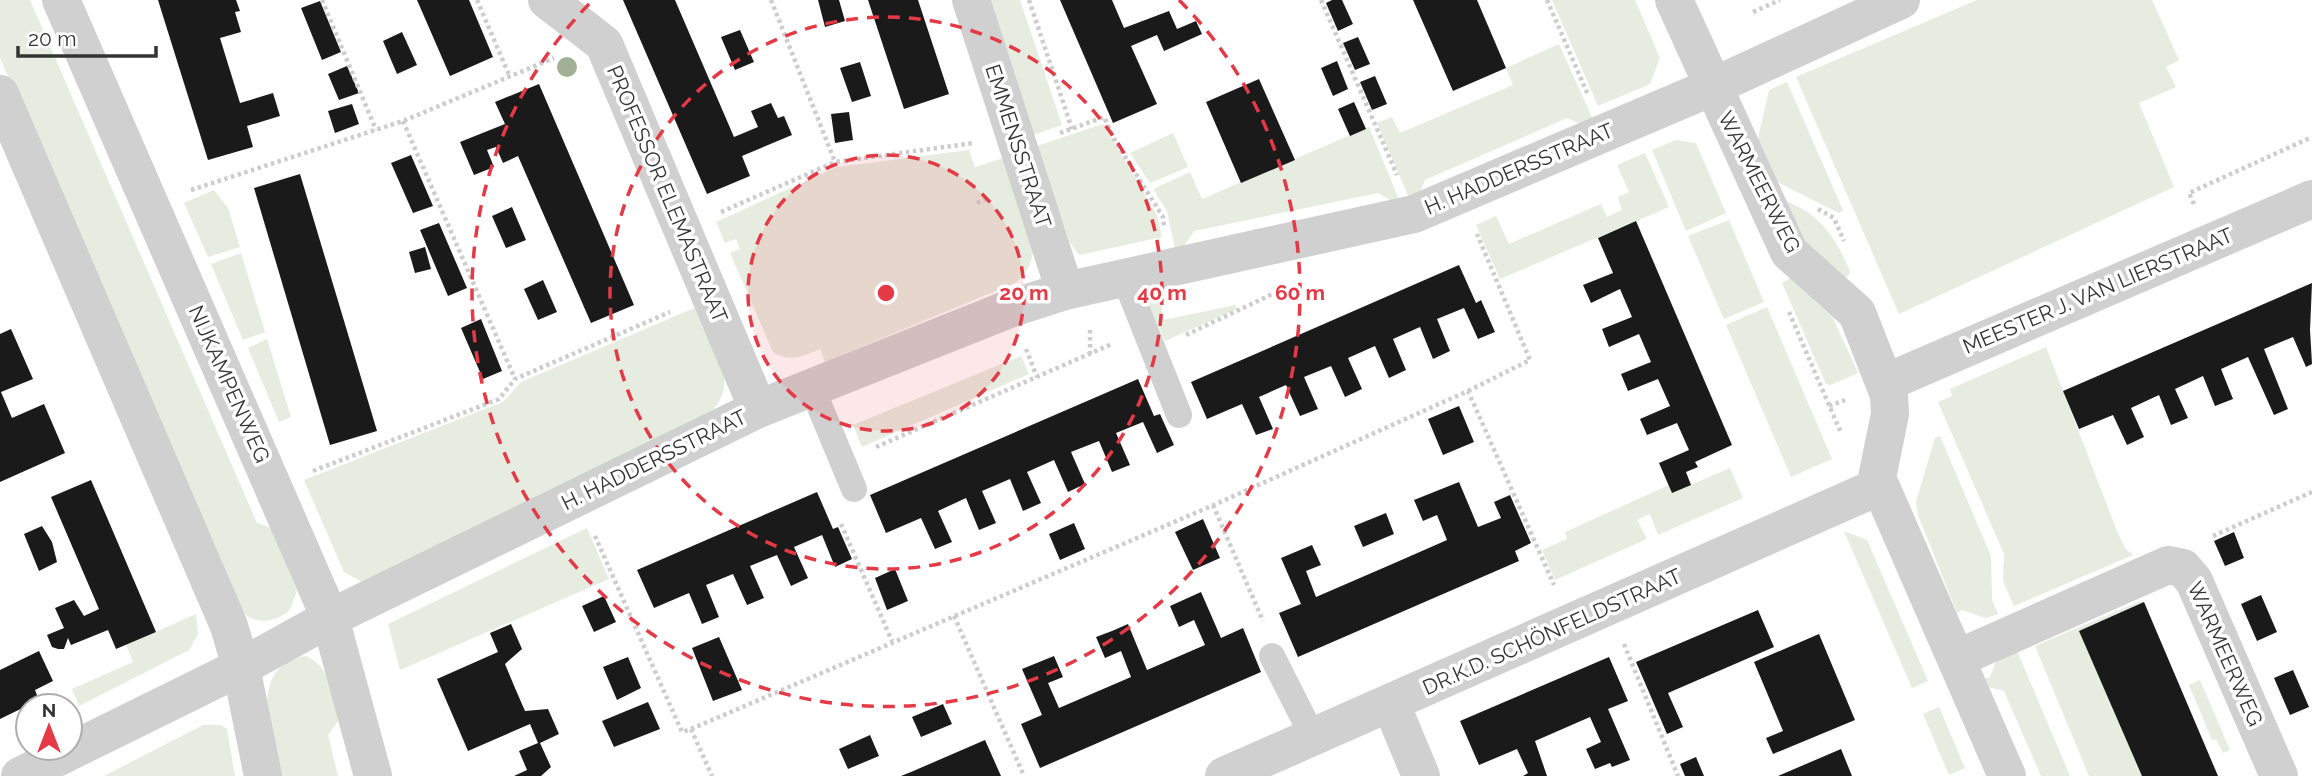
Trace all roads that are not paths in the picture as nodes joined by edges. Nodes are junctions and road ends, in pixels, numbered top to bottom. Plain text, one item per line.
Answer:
1 (61, 0) edge
2 (547, 0) edge
3 (971, 0) edge
4 (1674, 0) edge
5 (1901, 0) edge
6 (1712, 87) junction
7 (0, 94) edge
8 (2312, 200) edge
9 (1125, 279) junction
10 (1065, 291) junction
11 (1885, 383) junction
12 (812, 388) junction
13 (758, 409) junction
14 (1179, 415) dead end
15 (1878, 482) junction
16 (854, 489) dead end
17 (330, 618) junction
18 (1272, 656) road end
19 (1956, 659) junction
20 (241, 667) junction
21 (1391, 704) junction
22 (1313, 737) junction
23 (64, 766) edge
24 (20, 776) edge
25 (262, 776) edge
26 (373, 776) edge
27 (1224, 776) edge
28 (1421, 776) edge
29 (2007, 776) edge
30 (2279, 776) edge

1 - 17 street, NIJKAMPENWEG
2 - 13 street, PROFESSOR ELEMASTRAAT
3 - 10 street, EMMENSSTRAAT
4 - 6 street, WARMEERWEG
5 - 6 street, H. HADDERSSTRAAT
6 - 9 street, H. HADDERSSTRAAT
6 - 11 street, WARMEERWEG
7 - 20 street
8 - 11 street, MEESTER J. VAN LIERSTRAAT
9 - 10 street, H. HADDERSSTRAAT
9 - 14 lane
10 - 12 street, H. HADDERSSTRAAT
11 - 15 street, WARMEERWEG
12 - 13 street, H. HADDERSSTRAAT
12 - 16 lane
13 - 17 street, H. HADDERSSTRAAT
15 - 19 street
15 - 21 street, DR.K.D. SCHÖNFELDSTRAAT
17 - 20 street, H. HADDERSSTRAAT
17 - 26 street, NIJKAMPENWEG
18 - 22 lane
19 - 29 street
19 - 30 street, WARMEERWEG
20 - 23 street, H. HADDERSSTRAAT
20 - 25 street
21 - 22 street, DR.K.D. SCHÖNFELDSTRAAT
21 - 28 street
22 - 27 street, DR.K.D. SCHÖNFELDSTRAAT
23 - 24 street, H. HADDERSSTRAAT

